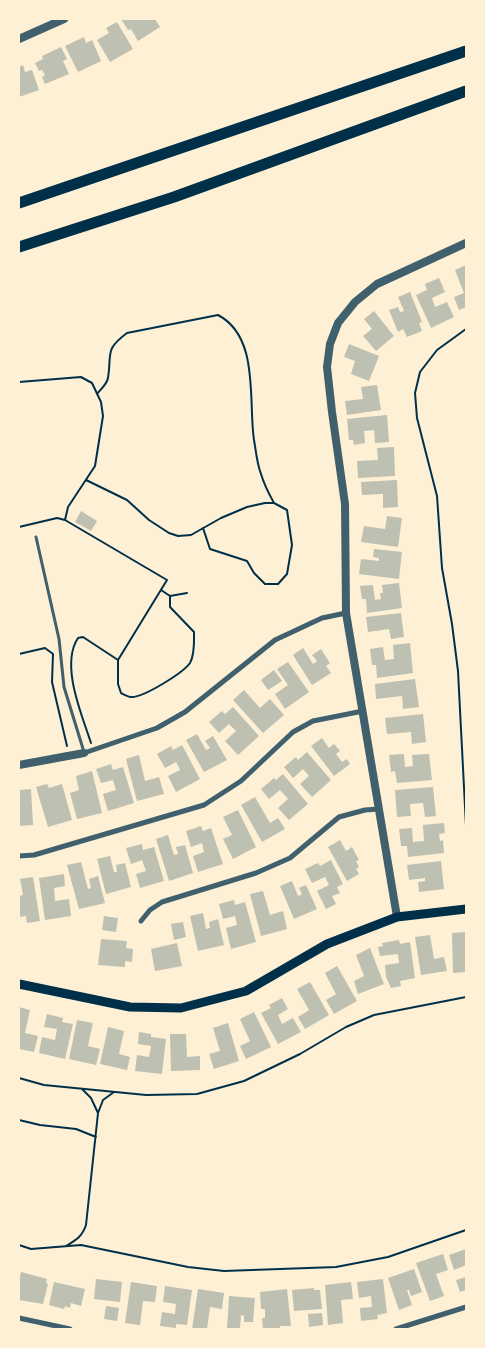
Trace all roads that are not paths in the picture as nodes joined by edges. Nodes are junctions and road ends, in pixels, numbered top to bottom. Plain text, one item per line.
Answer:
1 (62, 19) edge
2 (19, 39) edge
3 (466, 51) edge
4 (466, 91) edge
5 (19, 203) edge
6 (466, 244) edge
7 (19, 247) edge
8 (36, 537) dead end
9 (346, 613) junction
10 (363, 711) junction
11 (84, 753) junction
12 (19, 766) edge
13 (379, 809) junction
14 (19, 856) edge
15 (466, 909) edge
16 (397, 918) junction
17 (141, 921) dead end
18 (19, 984) edge
19 (466, 1307) edge
20 (19, 1318) edge
21 (70, 1329) edge
22 (396, 1329) edge

1 - 2 street
3 - 5 highway
4 - 7 highway
6 - 9 street
8 - 11 lane
9 - 10 street
9 - 11 street
10 - 13 street
10 - 14 street
11 - 12 street
13 - 16 street
13 - 17 street
15 - 16 main road
16 - 18 main road
19 - 22 street
20 - 21 street

